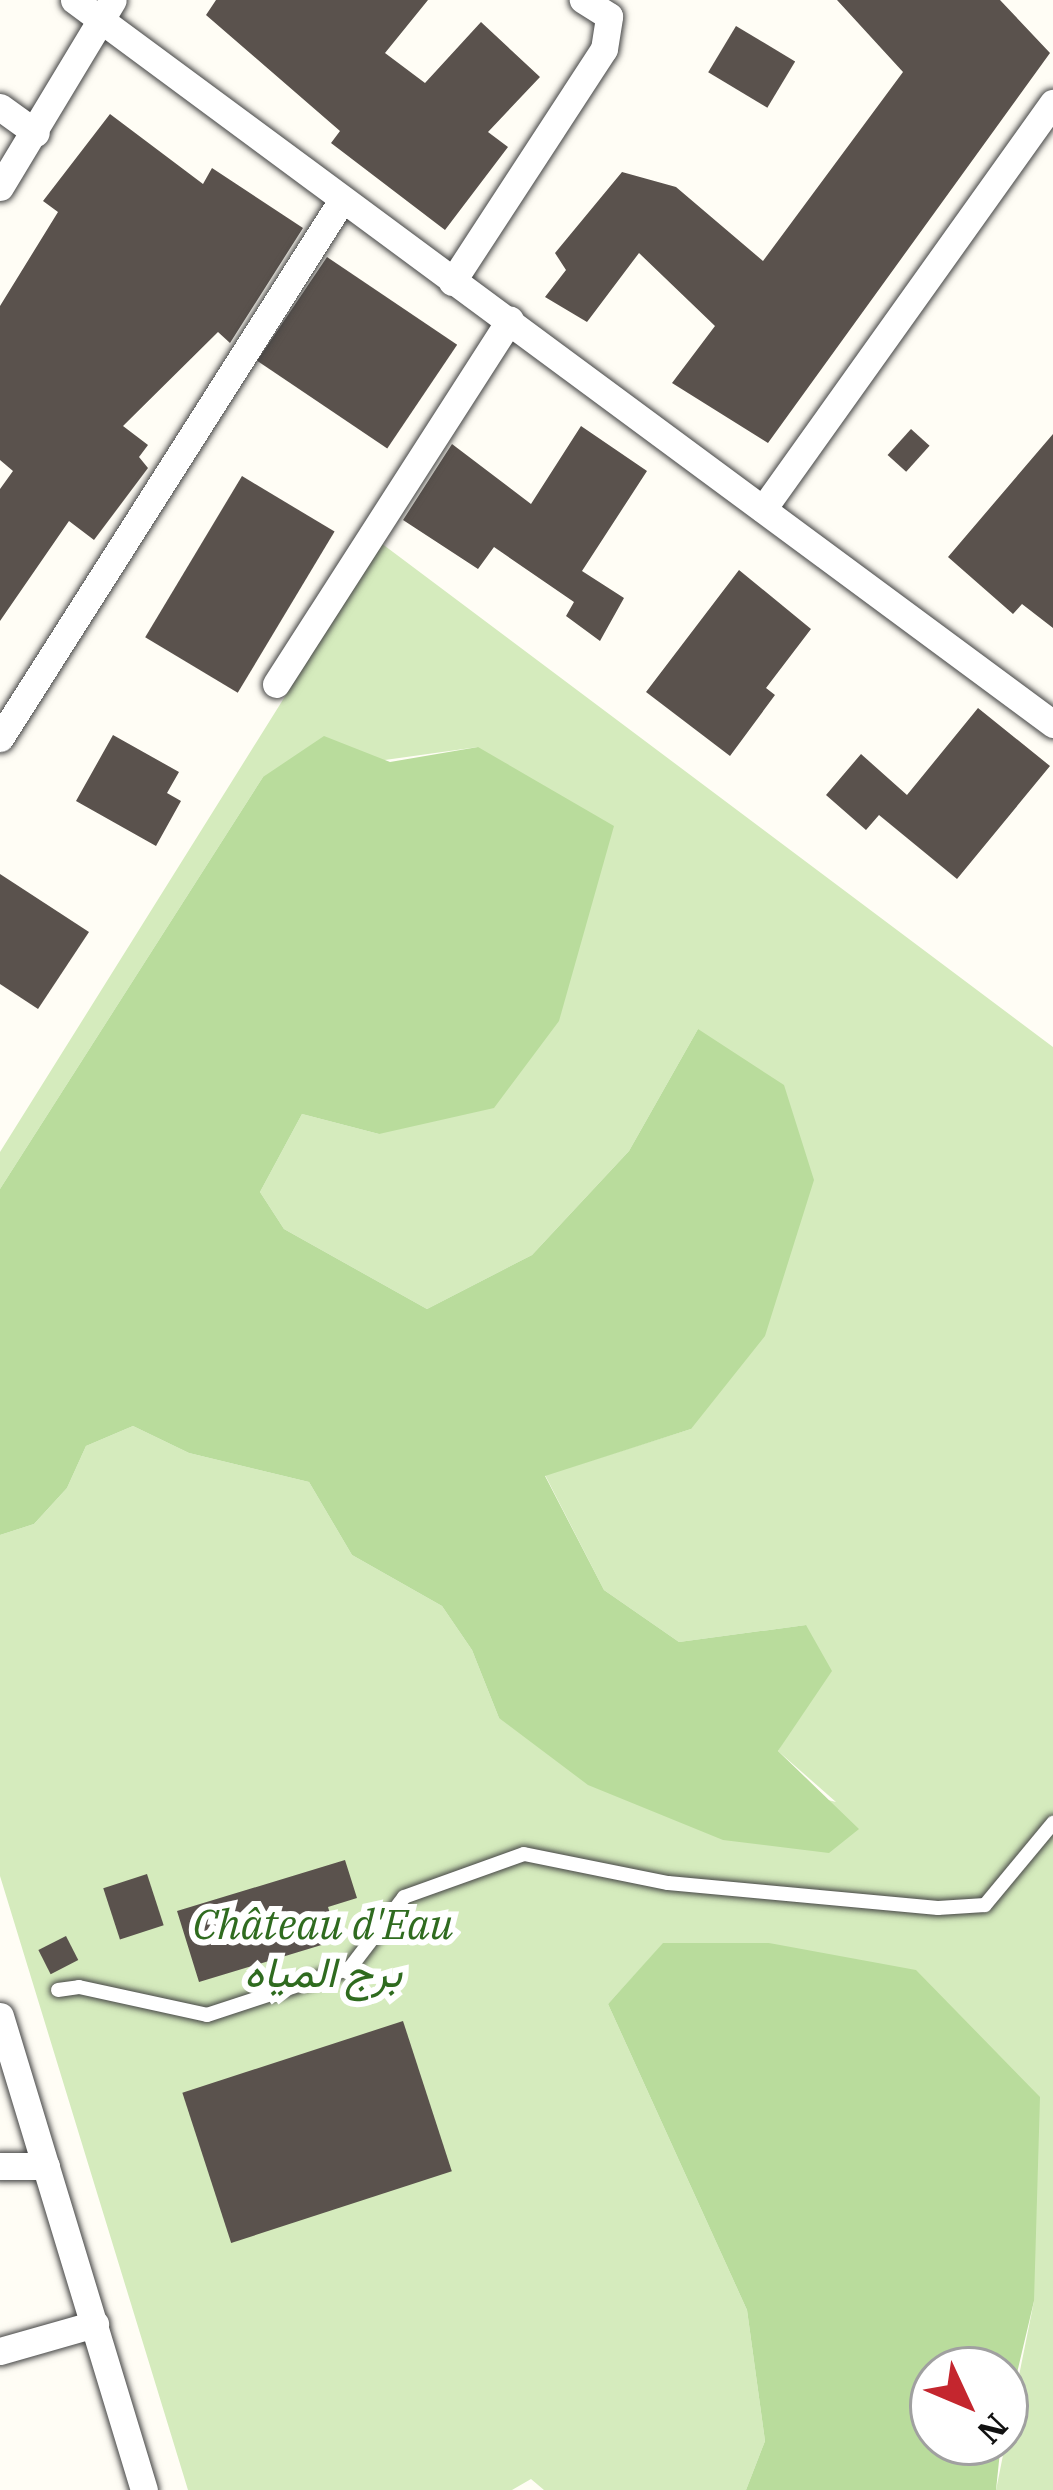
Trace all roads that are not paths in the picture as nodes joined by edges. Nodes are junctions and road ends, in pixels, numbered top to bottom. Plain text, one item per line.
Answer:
1 (74, 0) edge
2 (583, 0) edge
3 (107, 10) edge
4 (1053, 103) edge
5 (0, 107) edge
6 (36, 133) junction
7 (0, 187) edge
8 (340, 203) junction
9 (452, 282) junction
10 (510, 320) junction
11 (763, 509) junction
12 (276, 684) dead end
13 (1053, 724) edge
14 (0, 738) edge
15 (1053, 1823) edge
16 (58, 1990) dead end
17 (0, 2016) edge
18 (0, 2166) edge
19 (46, 2166) junction
20 (95, 2324) junction
21 (0, 2351) edge
22 (144, 2490) edge

1 - 3 street
2 - 9 street
3 - 6 street
3 - 8 street
4 - 11 street
5 - 6 street
6 - 7 street
8 - 9 street
8 - 14 street
9 - 10 street
10 - 11 street
10 - 12 street
11 - 13 street
15 - 16 lane
17 - 19 street
18 - 19 street
19 - 20 street
20 - 21 street
20 - 22 street

